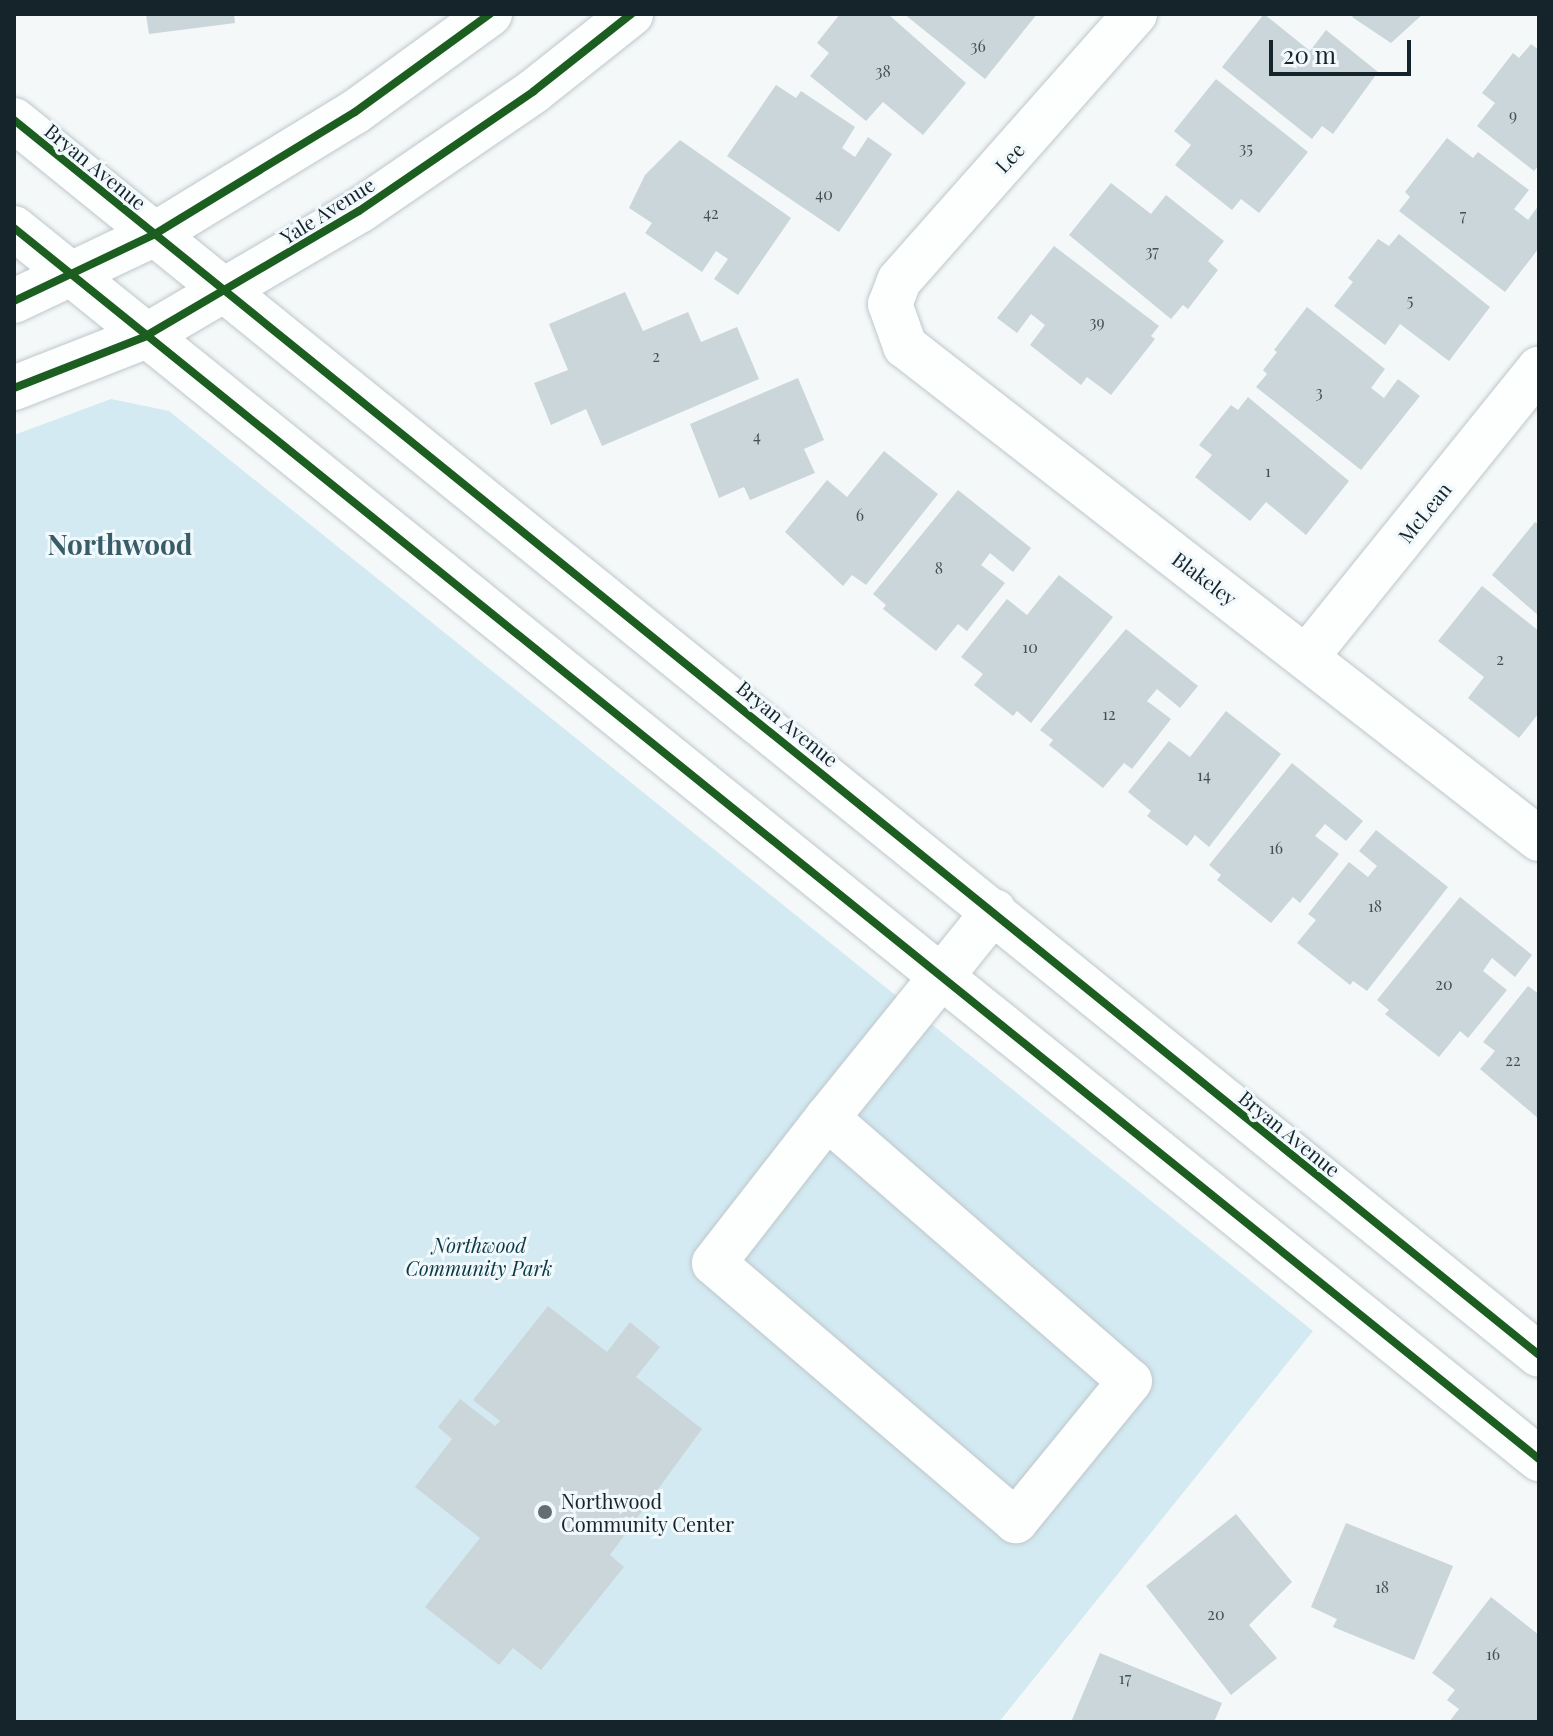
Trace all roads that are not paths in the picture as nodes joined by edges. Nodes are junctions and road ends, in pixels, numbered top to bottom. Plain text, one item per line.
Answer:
1 (490, 14) edge
2 (631, 14) edge
3 (1135, 14) edge
4 (14, 120) edge
5 (14, 228) edge
6 (155, 234) junction
7 (73, 277) junction
8 (224, 291) junction
9 (14, 301) edge
10 (890, 304) joint
11 (144, 337) junction
12 (1539, 369) edge
13 (14, 388) edge
14 (1308, 655) junction
15 (1539, 839) edge
16 (994, 911) junction
17 (940, 978) junction
18 (827, 1118) junction
19 (1539, 1355) edge
20 (1539, 1459) edge

1 - 6 main road
2 - 8 main road, Yale Avenue
3 - 10 main road, Lee
4 - 6 main road, Bryan Avenue
5 - 7 main road
6 - 7 main road
6 - 8 main road, Bryan Avenue
7 - 9 main road
7 - 11 main road
8 - 11 main road, Yale Avenue
8 - 16 main road, Bryan Avenue
10 - 14 main road, Blakeley
11 - 13 main road, Yale Avenue
11 - 17 main road
12 - 14 main road, McLean
14 - 15 main road, Blakeley
16 - 17 main road
16 - 19 main road, Bryan Avenue
17 - 18 main road
17 - 20 main road
18 - 18 main road

